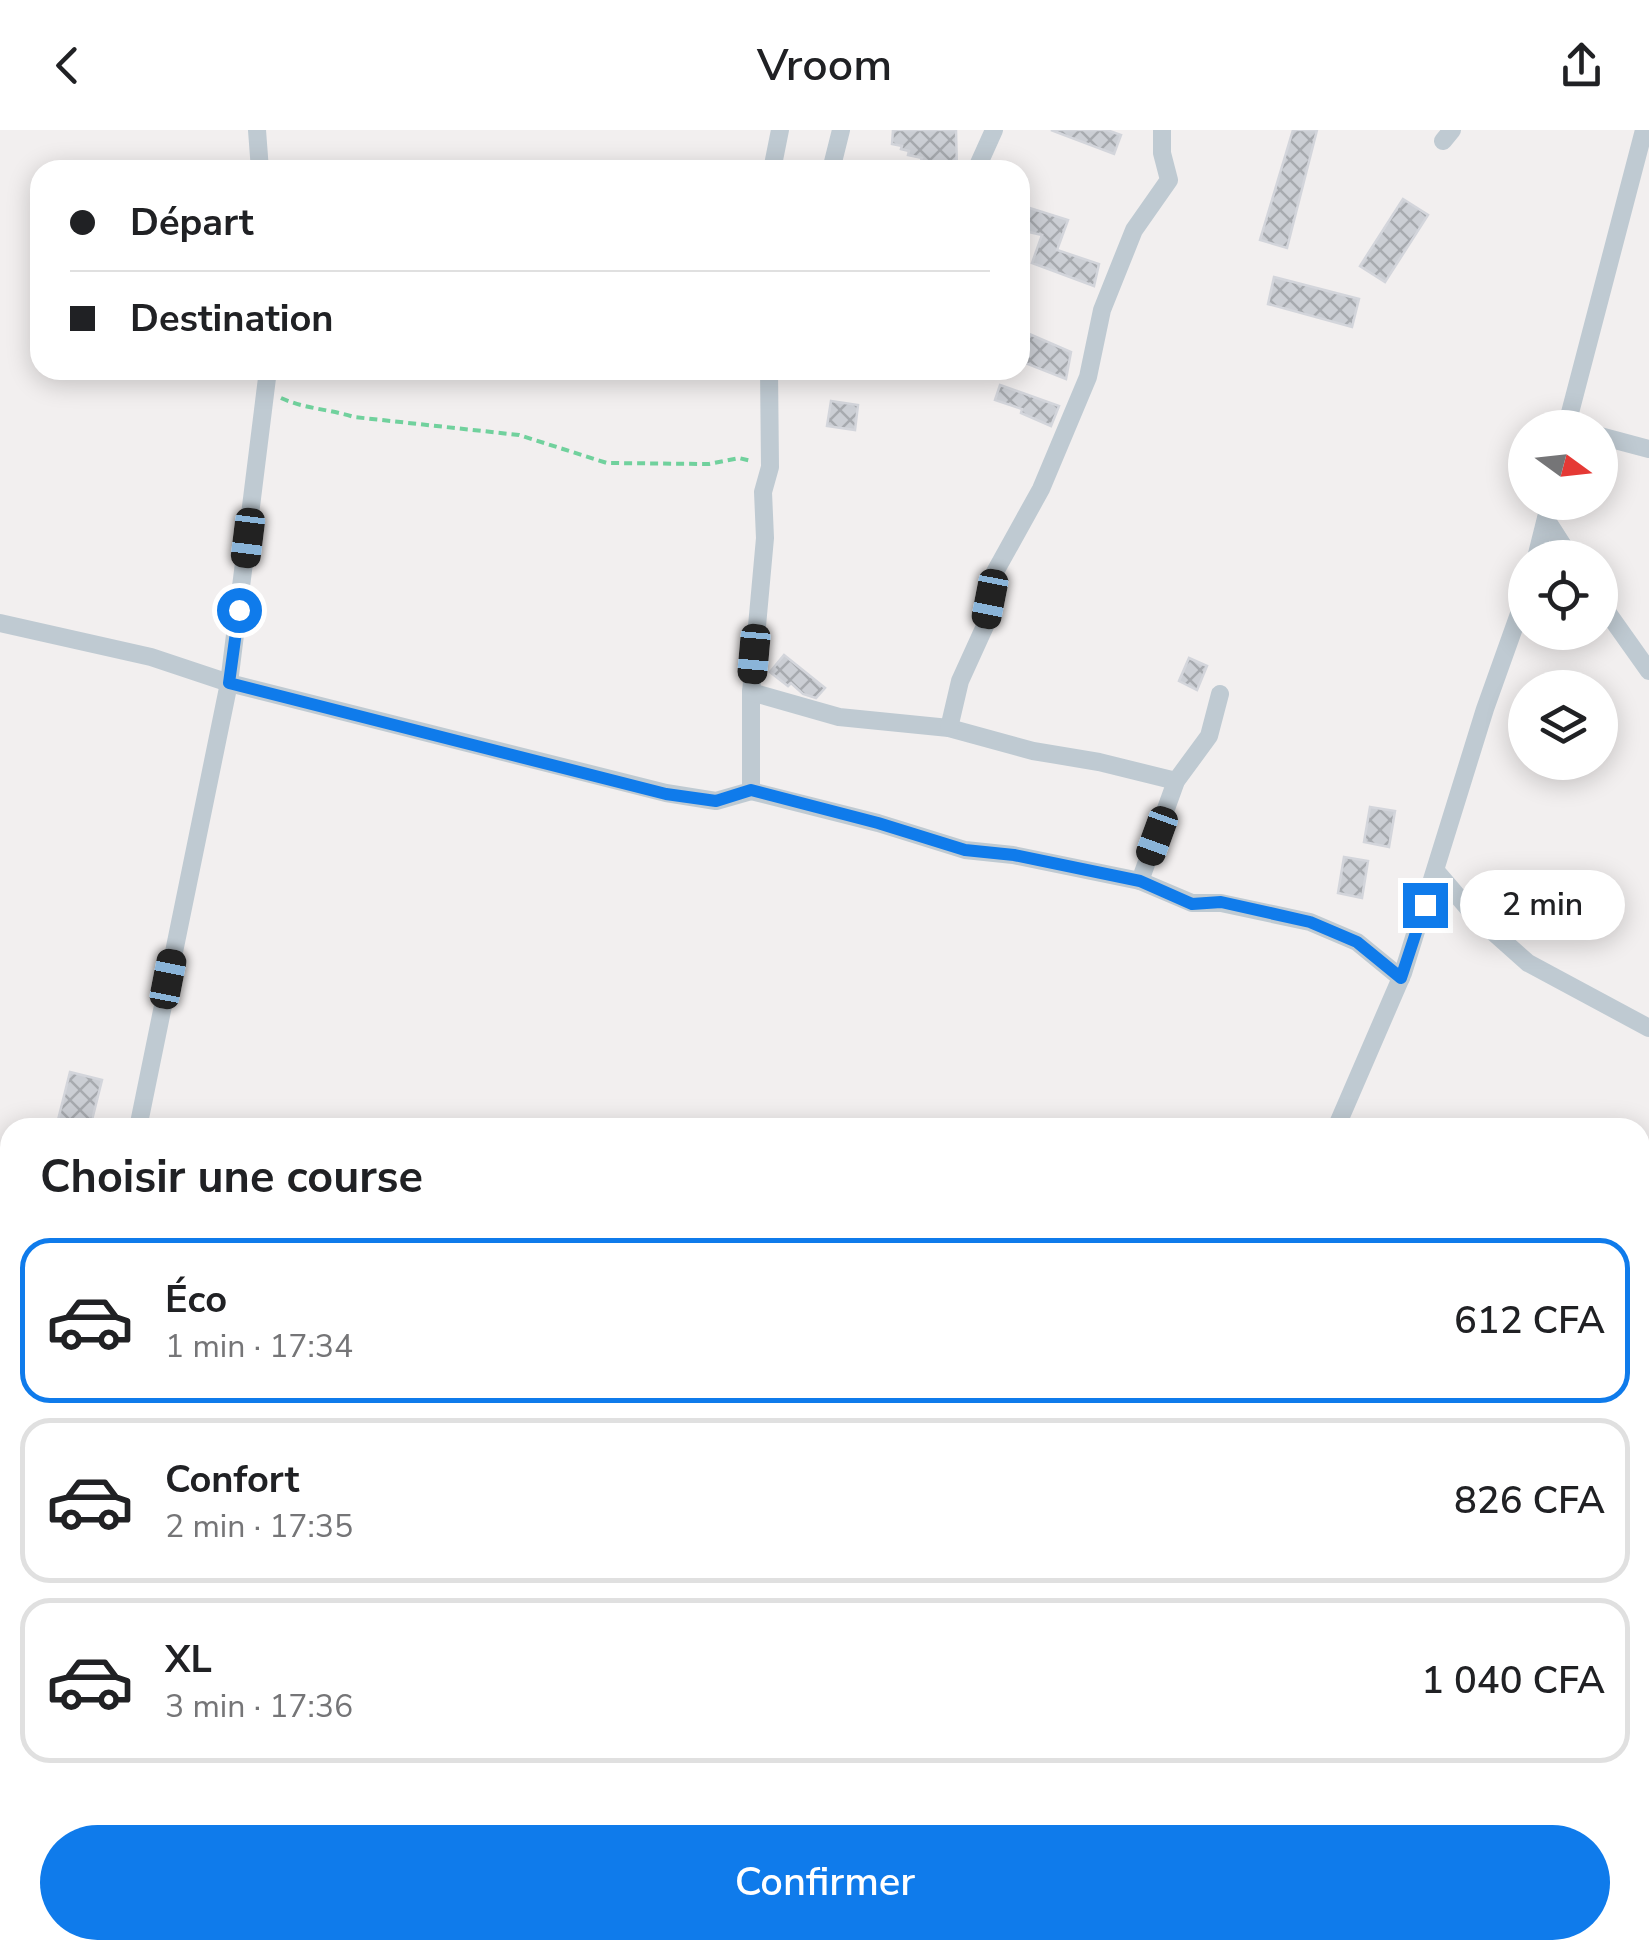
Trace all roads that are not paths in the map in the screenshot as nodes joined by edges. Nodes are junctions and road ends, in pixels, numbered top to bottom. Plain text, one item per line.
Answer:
1 (257, 130) edge
2 (780, 130) edge
3 (841, 130) edge
4 (994, 130) edge
5 (1162, 130) edge
6 (1644, 130) edge
7 (259, 160) edge
8 (774, 160) edge
9 (834, 160) edge
10 (980, 160) edge
11 (268, 380) edge
12 (768, 380) edge
13 (1571, 410) edge
14 (1618, 441) edge
15 (1649, 449) edge
16 (0, 623) edge
17 (1618, 627) edge
18 (1508, 647) edge
19 (1649, 671) edge
20 (229, 683) junction
21 (751, 692) junction
22 (1220, 694) dead end
23 (949, 728) junction
24 (1176, 781) junction
25 (751, 790) junction
26 (1436, 871) junction
27 (1140, 881) junction
28 (1401, 978) junction
29 (1649, 1028) edge
30 (140, 1118) edge
31 (1340, 1118) edge

1 - 7 street
2 - 8 street
3 - 9 street
4 - 10 street
5 - 23 street
6 - 13 street
11 - 20 street
12 - 21 street
14 - 15 street
16 - 20 street
17 - 19 street
18 - 26 street
20 - 25 street
20 - 30 street
21 - 23 street
21 - 25 street
22 - 24 street
23 - 24 street
24 - 27 street
25 - 27 street
26 - 28 street
26 - 29 street
27 - 28 street
28 - 31 street

